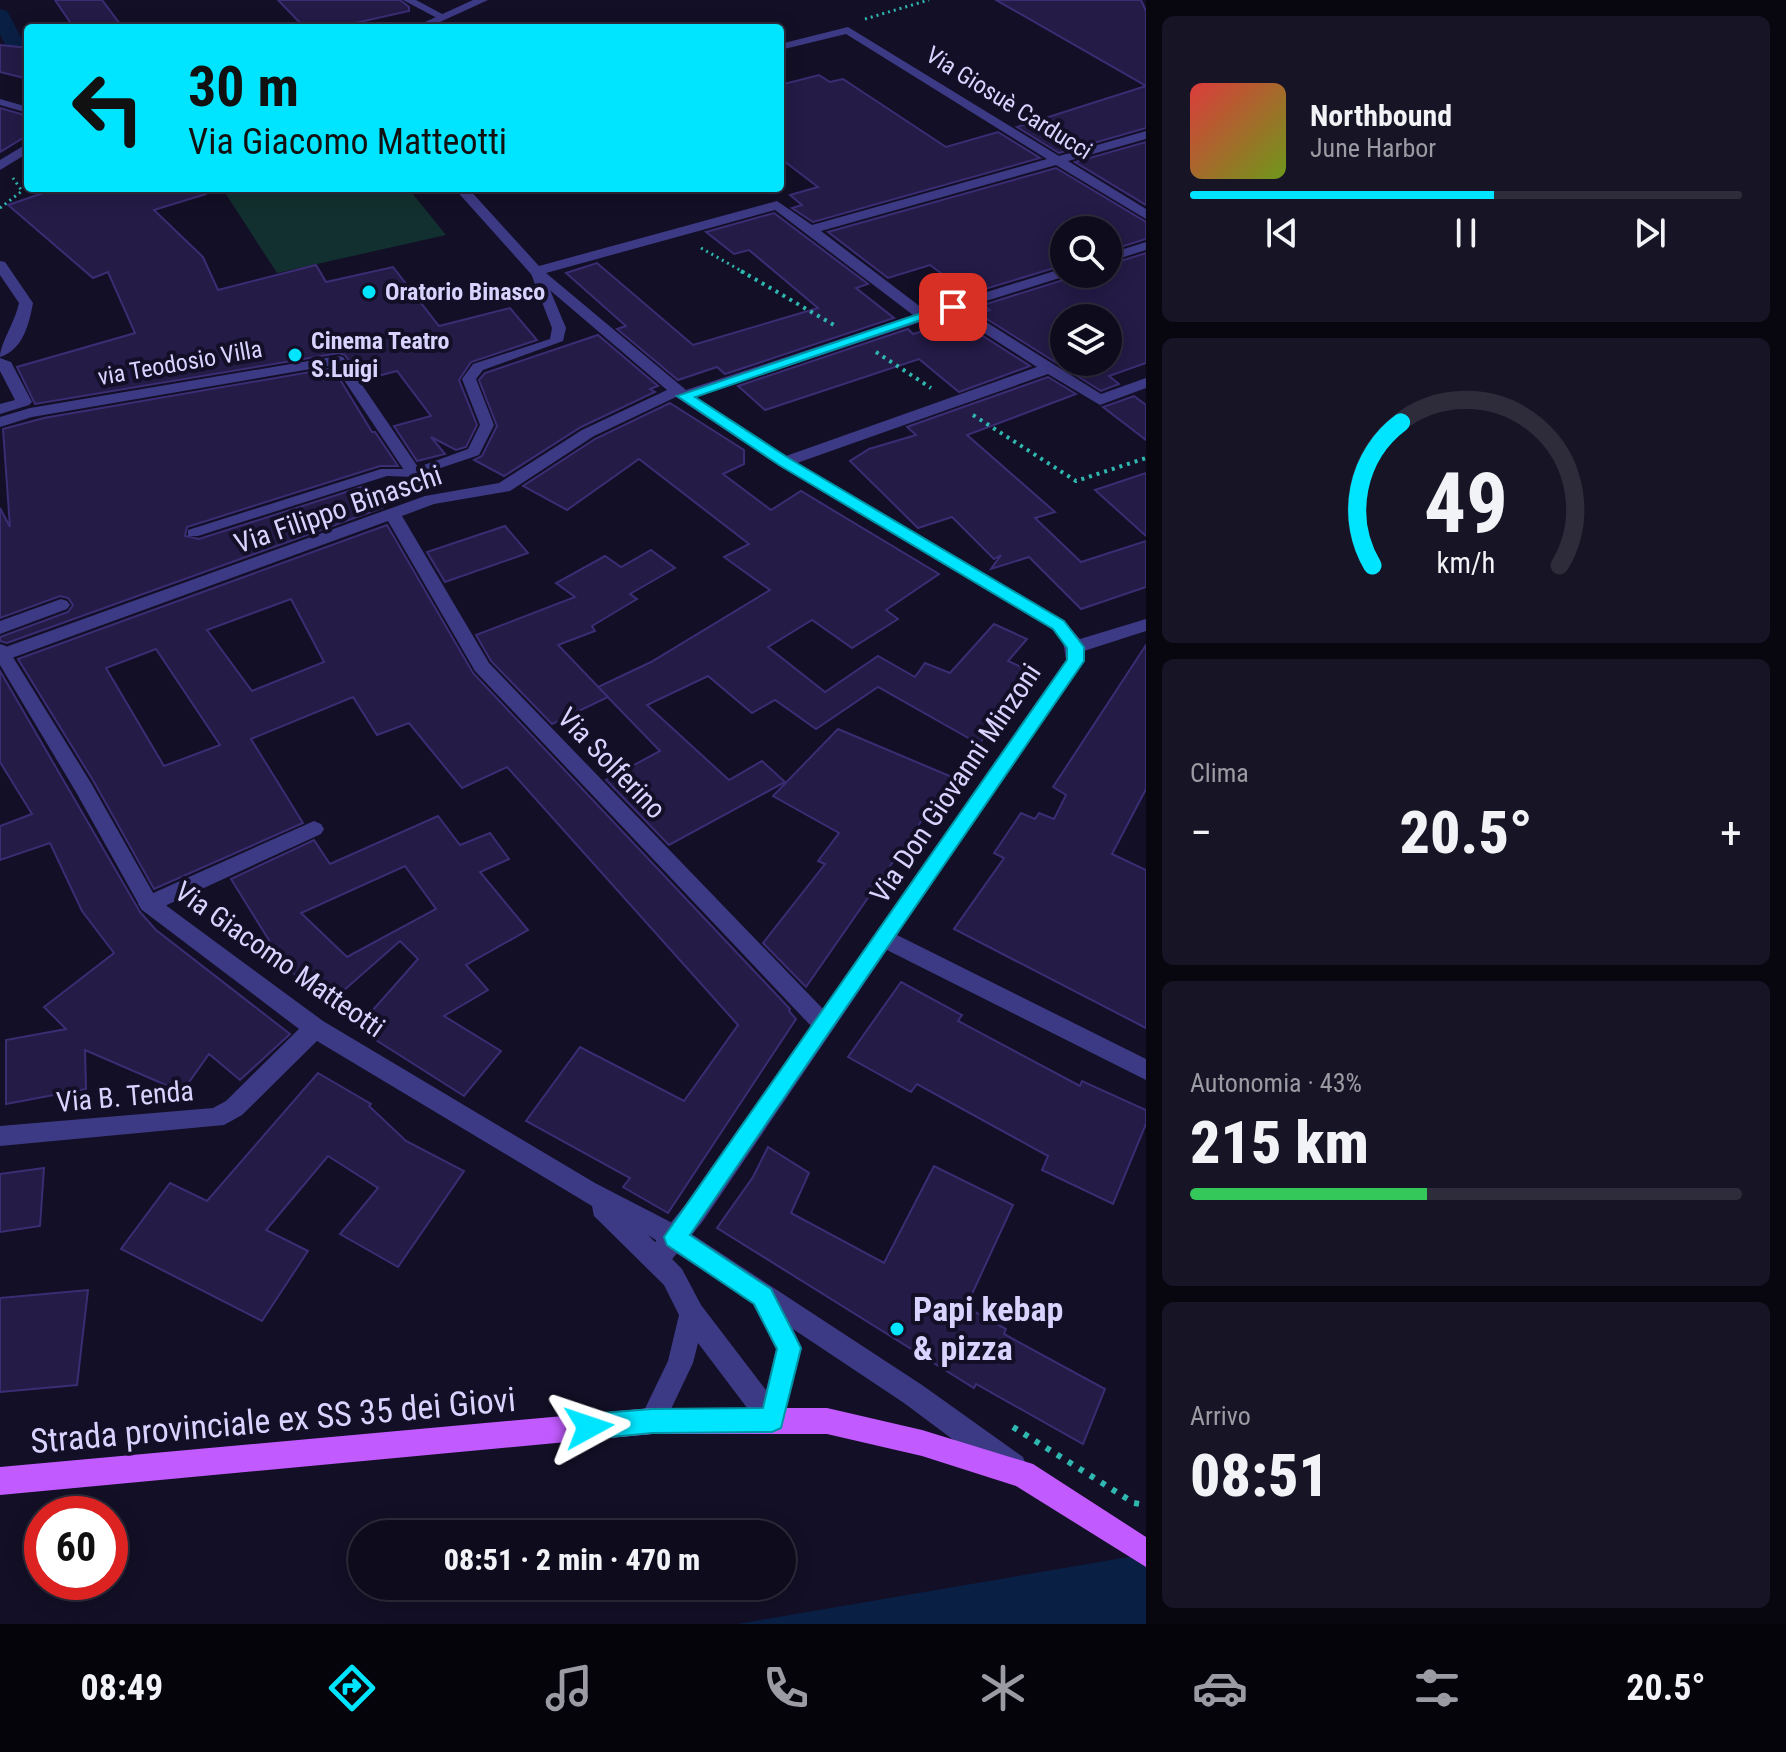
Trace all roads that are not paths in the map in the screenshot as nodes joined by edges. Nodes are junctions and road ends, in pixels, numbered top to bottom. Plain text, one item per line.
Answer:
1 (408, 0) edge
2 (482, 0) edge
3 (441, 16) junction
4 (426, 24) edge
5 (784, 46) edge
6 (0, 102) edge
7 (24, 109) edge
8 (1146, 135) edge
9 (24, 151) edge
10 (1060, 160) junction
11 (5, 170) edge
12 (465, 192) edge
13 (1146, 215) edge
14 (811, 230) junction
15 (1146, 246) edge
16 (1122, 254) edge
17 (0, 265) edge
18 (536, 271) junction
19 (1050, 276) edge
20 (953, 307) junction
21 (925, 317) junction
22 (0, 353) edge
23 (0, 364) edge
24 (1049, 368) junction
25 (1146, 383) edge
26 (680, 394) junction
27 (0, 409) edge
28 (0, 422) edge
29 (784, 462) junction
30 (414, 473) junction
31 (393, 515) junction
32 (193, 533) dead end
33 (61, 605) dead end
34 (1146, 625) edge
35 (0, 628) edge
36 (1076, 647) junction
37 (1, 653) edge
38 (314, 829) dead end
39 (149, 904) junction
40 (885, 939) junction
41 (823, 1024) junction
42 (315, 1028) junction
43 (1146, 1070) edge
44 (0, 1136) edge
45 (586, 1191) junction
46 (675, 1237) junction
47 (656, 1260) junction
48 (763, 1296) junction
49 (692, 1314) junction
50 (772, 1420) junction
51 (652, 1421) junction
52 (1023, 1474) junction
53 (0, 1481) edge
54 (1146, 1553) edge

1 - 3 lane
2 - 3 street
3 - 4 street
5 - 10 street, Via Giosuè Carducci
6 - 7 lane
8 - 10 street
9 - 11 street
10 - 13 street, Via Giosuè Carducci
10 - 14 street
12 - 18 street, Via Don Giovanni Minzoni
14 - 18 street
14 - 21 street
15 - 16 street
17 - 22 street
18 - 26 street, Via Don Giovanni Minzoni
18 - 30 lane
19 - 20 street, Via Filippo Binaschi
20 - 21 street, Via Filippo Binaschi
20 - 24 street
21 - 26 street, Via Filippo Binaschi
23 - 27 street
24 - 25 street
24 - 29 street
26 - 29 street, Via Don Giovanni Minzoni
26 - 31 street, Via Filippo Binaschi
28 - 30 street, via Teodosio Villa
29 - 36 street, Via Don Giovanni Minzoni
30 - 32 lane
31 - 37 street, Via Filippo Binaschi
31 - 41 street, Via Solferino
33 - 35 street
34 - 36 street
36 - 40 street, Via Don Giovanni Minzoni
37 - 39 street, Via Giacomo Matteotti
38 - 39 street
39 - 42 street, Via Giacomo Matteotti
40 - 41 street, Via Don Giovanni Minzoni
40 - 43 street
41 - 46 street, Via Don Giovanni Minzoni
42 - 44 street, Via B. Tenda
42 - 45 street, Via Giacomo Matteotti
45 - 46 street, Via Giacomo Matteotti
45 - 47 street, Via Giacomo Matteotti
46 - 47 street, Via Don Giovanni Minzoni
46 - 48 street, Via Giacomo Matteotti
47 - 49 street, Via Giacomo Matteotti
48 - 50 street, Via Giacomo Matteotti
48 - 52 street, Via Giacomo Matteotti
49 - 50 street, Via Giacomo Matteotti
49 - 51 street
50 - 51 main road, Strada provinciale ex SS 35 dei Giovi
50 - 52 main road, Strada provinciale ex SS 35 dei Giovi
51 - 53 main road, Strada provinciale ex SS 35 dei Giovi
52 - 54 main road, Strada provinciale ex SS 35 dei Giovi

